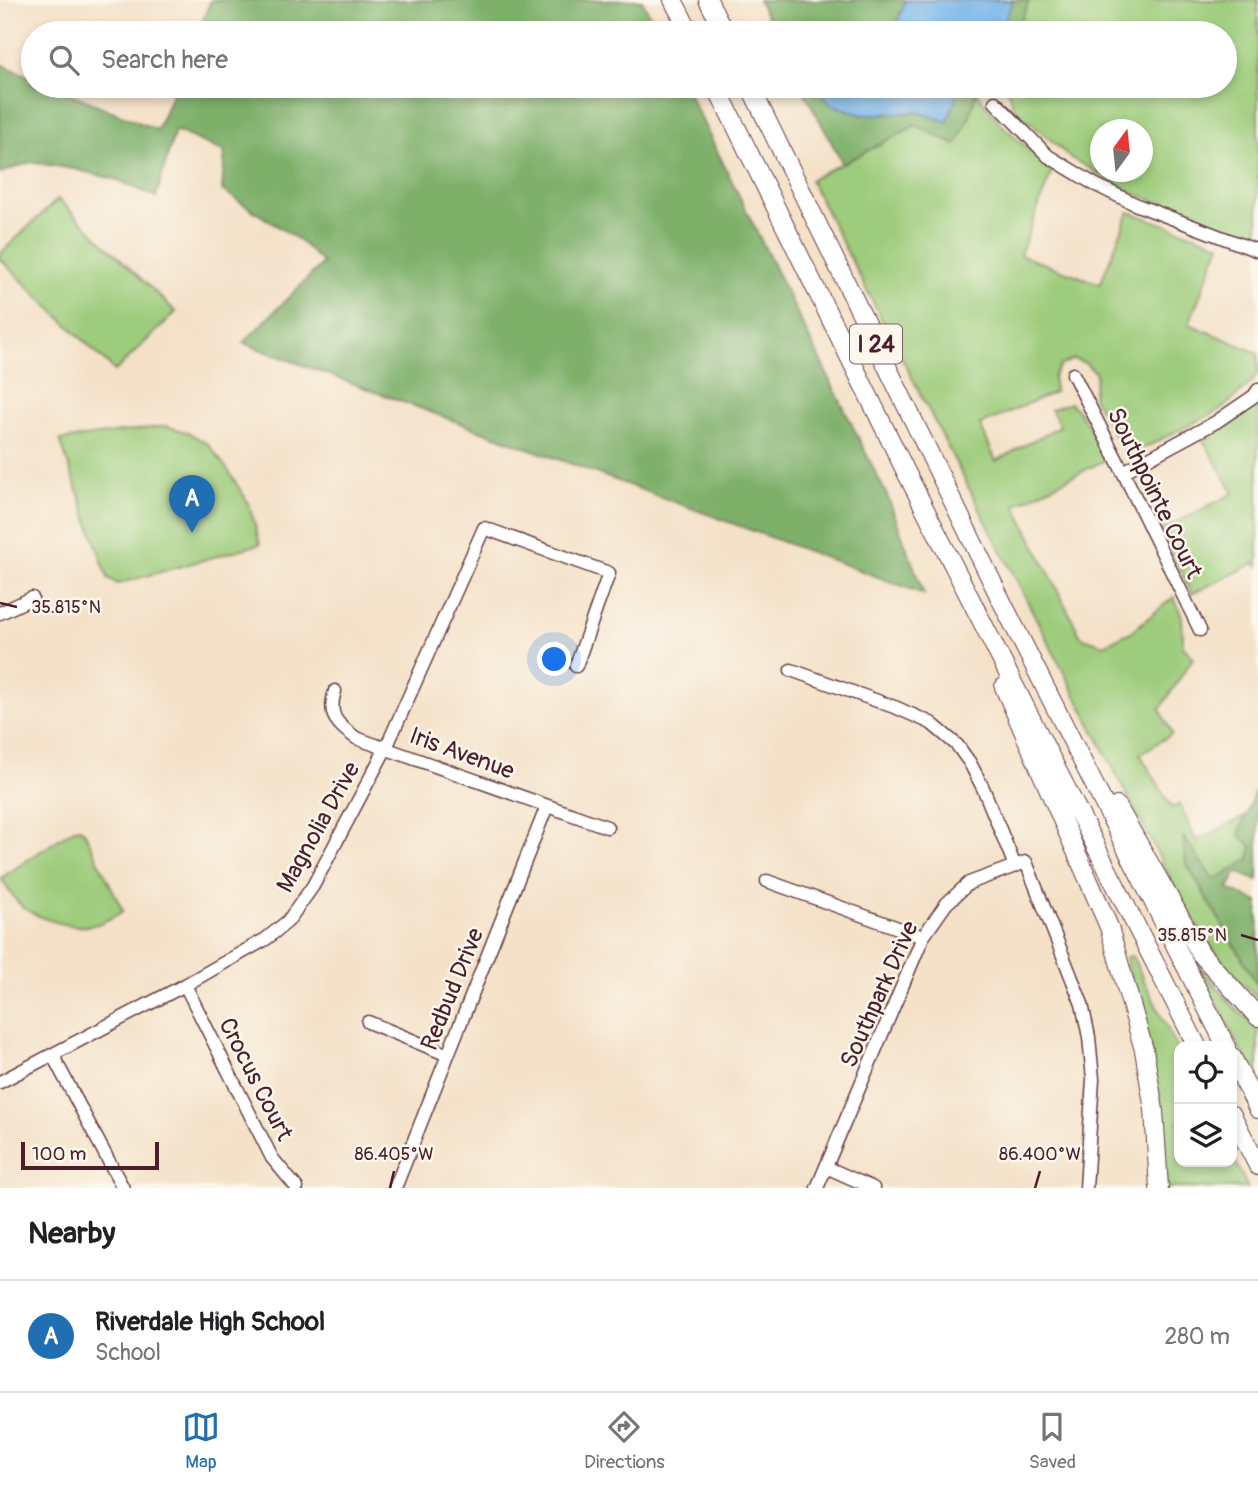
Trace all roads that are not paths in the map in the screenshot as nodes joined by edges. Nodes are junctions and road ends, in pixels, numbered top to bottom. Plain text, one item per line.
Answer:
1 (673, 0) edge
2 (708, 0) edge
3 (684, 21) edge
4 (718, 21) edge
5 (722, 98) edge
6 (756, 98) edge
7 (995, 102) dead end
8 (1258, 251) edge
9 (1073, 374) dead end
10 (1258, 390) edge
11 (1123, 472) junction
12 (32, 598) dead end
13 (1002, 602) junction
14 (0, 614) edge
15 (980, 617) junction
16 (1200, 630) dead end
17 (576, 666) dead end
18 (791, 670) dead end
19 (335, 691) dead end
20 (386, 748) junction
21 (547, 806) junction
22 (607, 827) dead end
23 (1021, 864) junction
24 (767, 881) dead end
25 (923, 937) junction
26 (185, 985) junction
27 (1258, 1017) edge
28 (368, 1022) dead end
29 (1194, 1041) edge
30 (1223, 1041) edge
31 (448, 1055) junction
32 (53, 1056) junction
33 (1237, 1067) edge
34 (0, 1083) edge
35 (1258, 1109) edge
36 (1237, 1125) edge
37 (1258, 1166) edge
38 (826, 1167) junction
39 (123, 1188) edge
40 (297, 1188) edge
41 (396, 1188) edge
42 (817, 1188) edge
43 (873, 1188) edge
44 (1086, 1188) edge
45 (1159, 1188) edge

1 - 3 highway
2 - 4 highway
5 - 15 highway, I 24
6 - 13 highway, I 24
7 - 8 street
9 - 11 street, Southpointe Court
10 - 11 street
11 - 16 street, Southpointe Court
12 - 14 street
13 - 27 highway
13 - 30 highway, I 24
15 - 29 highway, I 24
15 - 45 highway
17 - 20 street, Magnolia Drive
18 - 23 street
19 - 20 street, Iris Avenue
20 - 21 street, Iris Avenue
20 - 26 street, Magnolia Drive
21 - 22 street, Iris Avenue
21 - 31 street, Redbud Drive
23 - 25 street, Southpark Drive
23 - 44 street
24 - 25 street
25 - 38 street, Southpark Drive
26 - 32 street, Magnolia Drive
26 - 40 street, Crocus Court
28 - 31 street
31 - 41 street, Redbud Drive
32 - 34 street, Magnolia Drive
32 - 39 street
33 - 35 highway
36 - 37 highway
38 - 42 street, Southpark Drive
38 - 43 street

